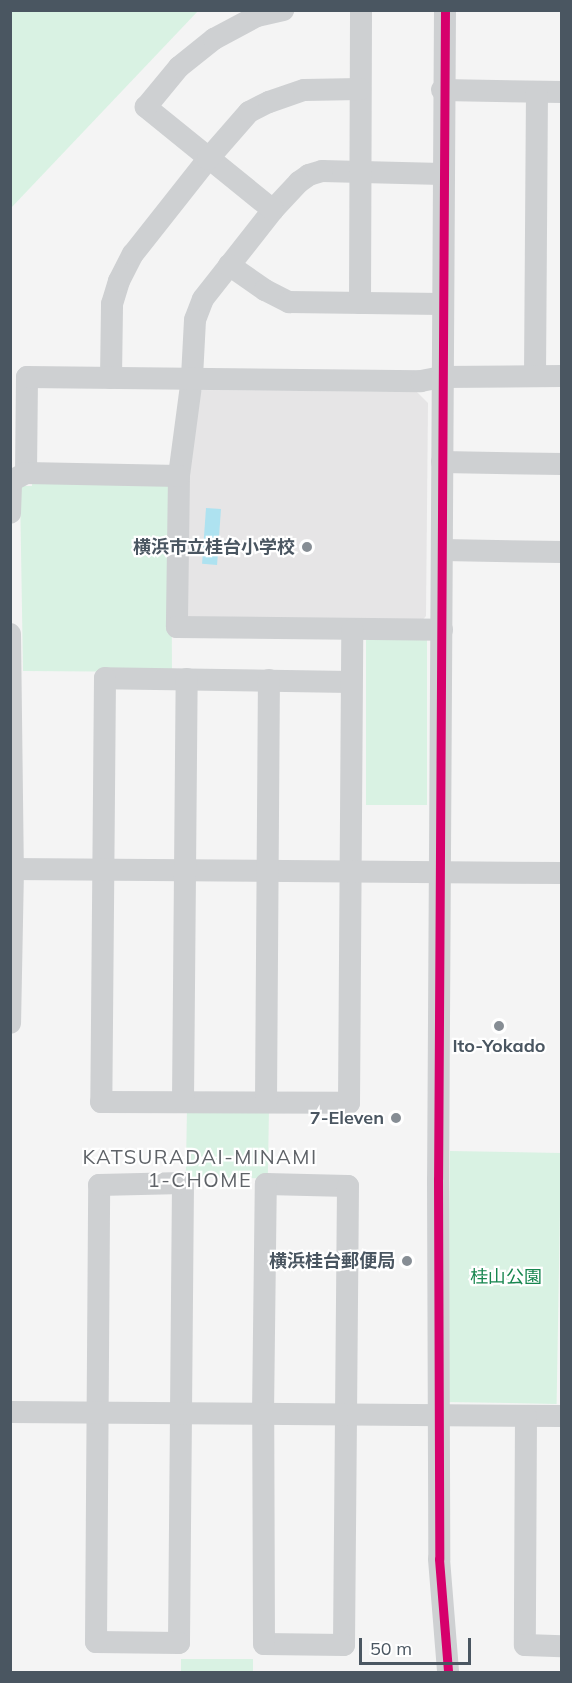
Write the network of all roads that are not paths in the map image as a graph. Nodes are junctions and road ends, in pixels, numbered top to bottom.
1 (283, 10) edge
2 (361, 10) edge
3 (444, 10) edge
4 (241, 18) edge
5 (360, 89) junction
6 (442, 90) junction
7 (537, 92) junction
8 (561, 92) edge
9 (208, 159) junction
10 (360, 171) junction
11 (441, 174) junction
12 (273, 210) junction
13 (229, 265) junction
14 (360, 303) junction
15 (441, 304) junction
16 (535, 376) junction
17 (561, 376) edge
18 (442, 377) junction
19 (111, 378) junction
20 (192, 378) junction
21 (442, 462) junction
22 (561, 464) edge
23 (26, 473) junction
24 (179, 476) junction
25 (10, 513) edge
26 (443, 550) junction
27 (561, 552) edge
28 (352, 630) junction
29 (442, 630) junction
30 (10, 634) edge
31 (11, 677) edge
32 (187, 680) junction
33 (269, 681) junction
34 (350, 682) junction
35 (12, 869) edge
36 (102, 870) junction
37 (184, 870) junction
38 (268, 870) junction
39 (352, 872) junction
40 (441, 873) junction
41 (561, 873) edge
42 (10, 1023) edge
43 (183, 1101) junction
44 (266, 1101) junction
45 (10, 1412) edge
46 (99, 1413) junction
47 (181, 1413) junction
48 (263, 1414) junction
49 (346, 1414) junction
50 (438, 1415) junction
51 (526, 1416) junction
52 (561, 1416) edge
53 (561, 1646) edge
54 (448, 1672) edge

1 - 4 street
2 - 5 street
3 - 6 street
4 - 9 street
5 - 9 street
5 - 10 street
6 - 7 street
6 - 11 street
7 - 8 street
7 - 16 street
9 - 12 street
9 - 19 street
10 - 11 street
10 - 12 street
10 - 14 street
11 - 15 street
12 - 13 street
13 - 14 street
13 - 20 street
14 - 15 street
15 - 18 street
16 - 17 street
16 - 18 street
18 - 20 street
18 - 21 street
19 - 20 street
19 - 23 street
20 - 24 street
21 - 22 street
21 - 26 street
23 - 24 street
23 - 25 street
24 - 28 street
26 - 27 street
26 - 29 street
28 - 29 street
28 - 34 street
29 - 40 street
30 - 31 street
31 - 35 street
32 - 33 street
32 - 36 street
32 - 37 street
33 - 34 street
33 - 38 street
34 - 39 street
35 - 36 street
35 - 42 street
36 - 37 street
36 - 43 street
37 - 38 street
37 - 43 street
38 - 39 street
38 - 44 street
39 - 40 street
39 - 44 street
40 - 41 street
40 - 50 street
43 - 44 street
45 - 46 street
46 - 47 street
46 - 47 street
46 - 47 street
47 - 48 street
48 - 49 street
48 - 49 street
48 - 49 street
49 - 50 street
50 - 51 street
50 - 54 street
51 - 52 street
51 - 53 street

